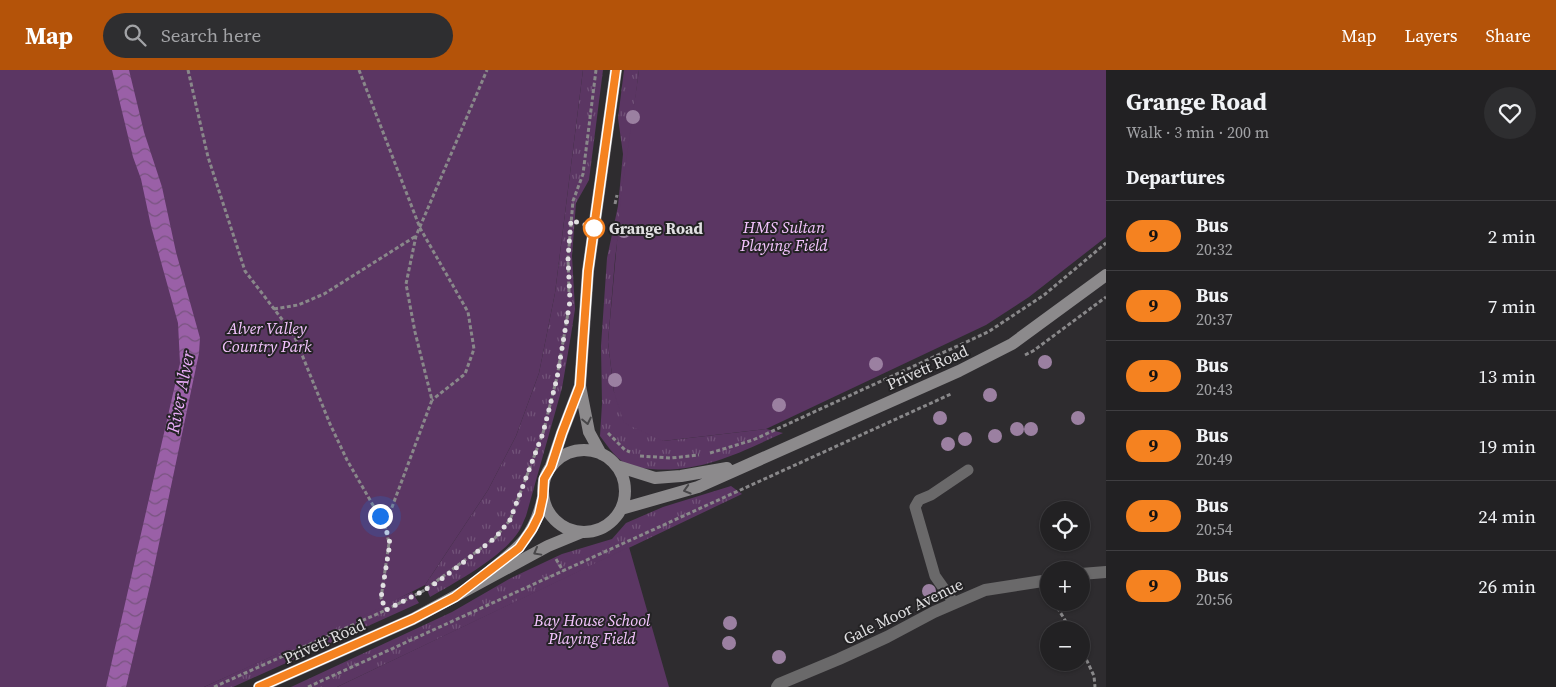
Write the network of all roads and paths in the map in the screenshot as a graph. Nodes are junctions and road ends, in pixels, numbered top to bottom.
1 (188, 70) edge
2 (359, 70) edge
3 (487, 70) edge
4 (596, 70) edge
5 (616, 70) edge
6 (420, 228) junction
7 (416, 236) junction
8 (1106, 243) edge
9 (1106, 275) edge
10 (1106, 297) edge
11 (570, 301) dead end
12 (274, 309) junction
13 (568, 310) dead end
14 (1025, 356) dead end
15 (580, 386) junction
16 (956, 391) dead end
17 (432, 400) junction
18 (607, 432) dead end
19 (600, 454) junction
20 (748, 465) junction
21 (617, 466) junction
22 (551, 467) junction
23 (968, 470) dead end
24 (543, 497) junction
25 (621, 508) junction
26 (385, 526) junction
27 (582, 532) junction
28 (1106, 572) edge
29 (1090, 573) edge
30 (1040, 581) edge
31 (455, 597) junction
32 (954, 603) junction
33 (386, 610) junction
34 (1090, 667) edge
35 (214, 687) edge
36 (259, 687) edge
37 (308, 687) edge
38 (777, 687) edge
39 (1095, 687) edge

1 - 12 path
2 - 6 path
3 - 6 path
4 - 11 path
5 - 15 main road
6 - 7 path
6 - 17 path
7 - 12 path
7 - 17 path
8 - 18 path
9 - 20 main road, Privett Road
10 - 14 path
12 - 26 path
13 - 33 path
15 -> 19 main road
15 - 22 main road
16 - 37 path
17 - 26 path
19 - 21 main road
19 - 22 main road
20 - 21 main road, Privett Road
20 -> 25 main road, Privett Road
21 - 25 main road
22 - 24 main road
23 - 32 lane
24 - 27 main road
24 - 31 main road, Privett Road
25 - 27 main road
26 - 33 path
27 -> 31 main road, Privett Road
28 - 29 street
30 - 32 street, Gale Moor Avenue
31 - 36 main road, Privett Road
32 - 38 street, Gale Moor Avenue
33 - 35 path
34 - 39 path

